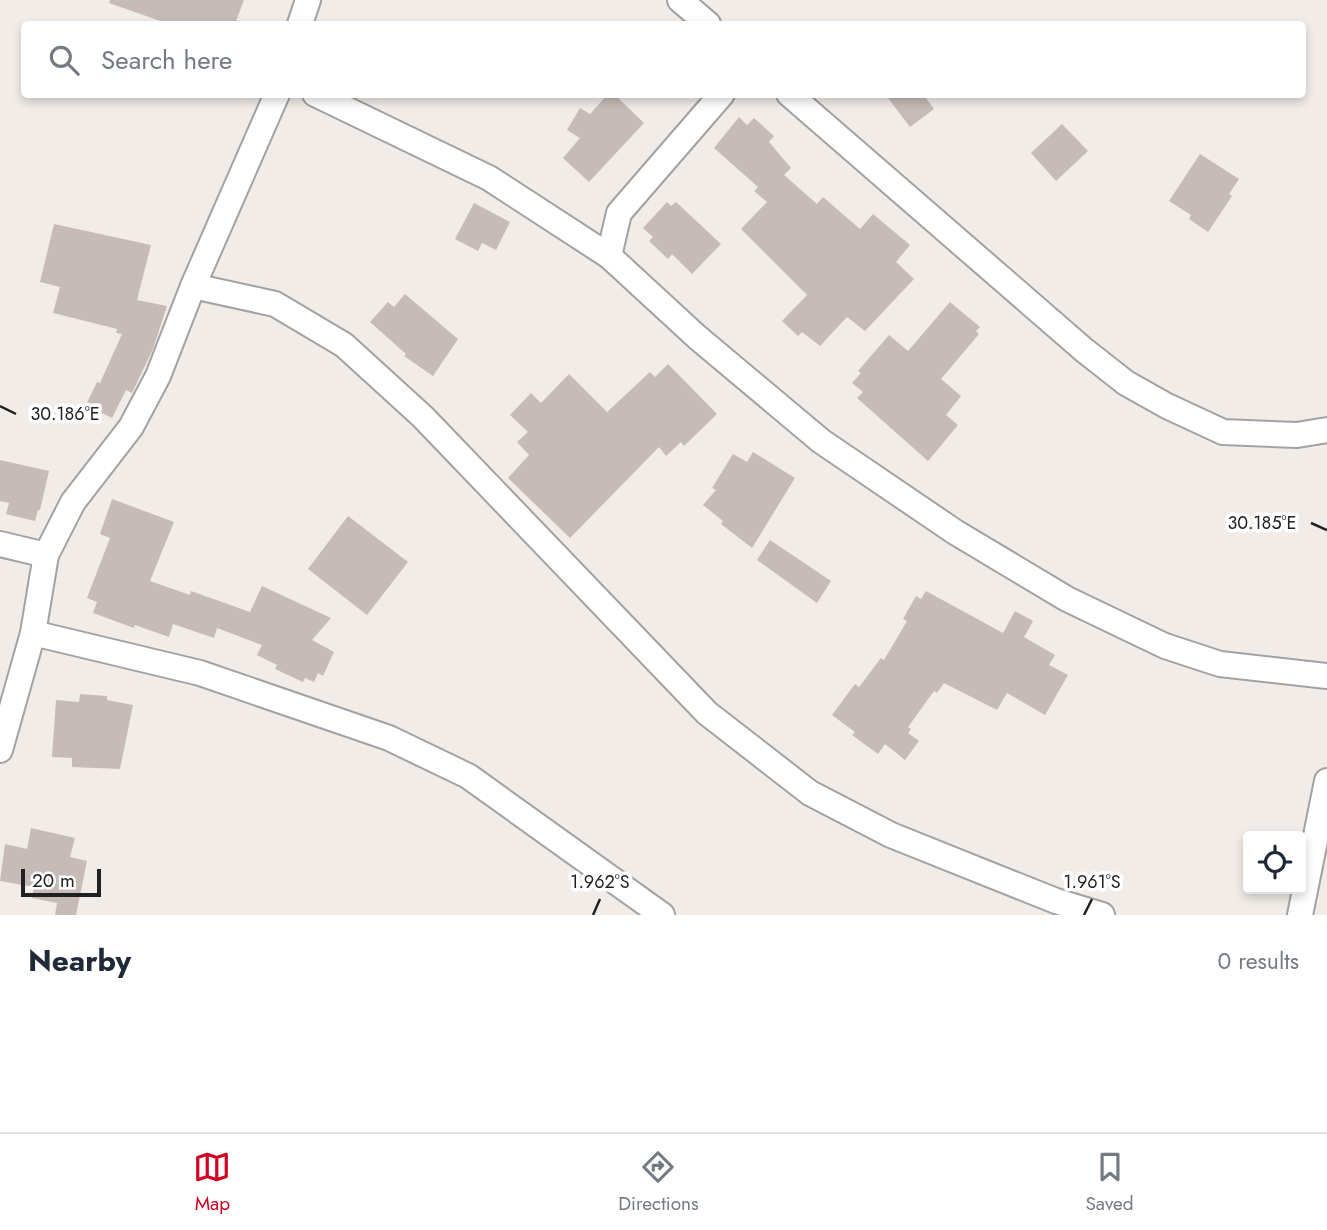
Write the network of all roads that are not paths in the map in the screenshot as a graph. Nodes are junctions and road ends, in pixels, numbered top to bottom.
1 (308, 0) edge
2 (680, 0) edge
3 (301, 21) edge
4 (704, 21) edge
5 (274, 98) edge
6 (323, 98) edge
7 (719, 98) edge
8 (794, 98) edge
9 (609, 256) junction
10 (193, 286) junction
11 (1327, 430) edge
12 (0, 544) edge
13 (46, 555) junction
14 (33, 633) junction
15 (1327, 676) edge
16 (0, 750) edge
17 (1327, 782) edge
18 (662, 915) edge
19 (1102, 915) edge
20 (1300, 915) edge

1 - 3 street
2 - 4 street
5 - 10 street
6 - 9 street
7 - 9 street
8 - 11 street
9 - 15 street
10 - 13 street
10 - 19 street
12 - 13 street
13 - 14 street
14 - 16 street
14 - 18 street
17 - 20 street

